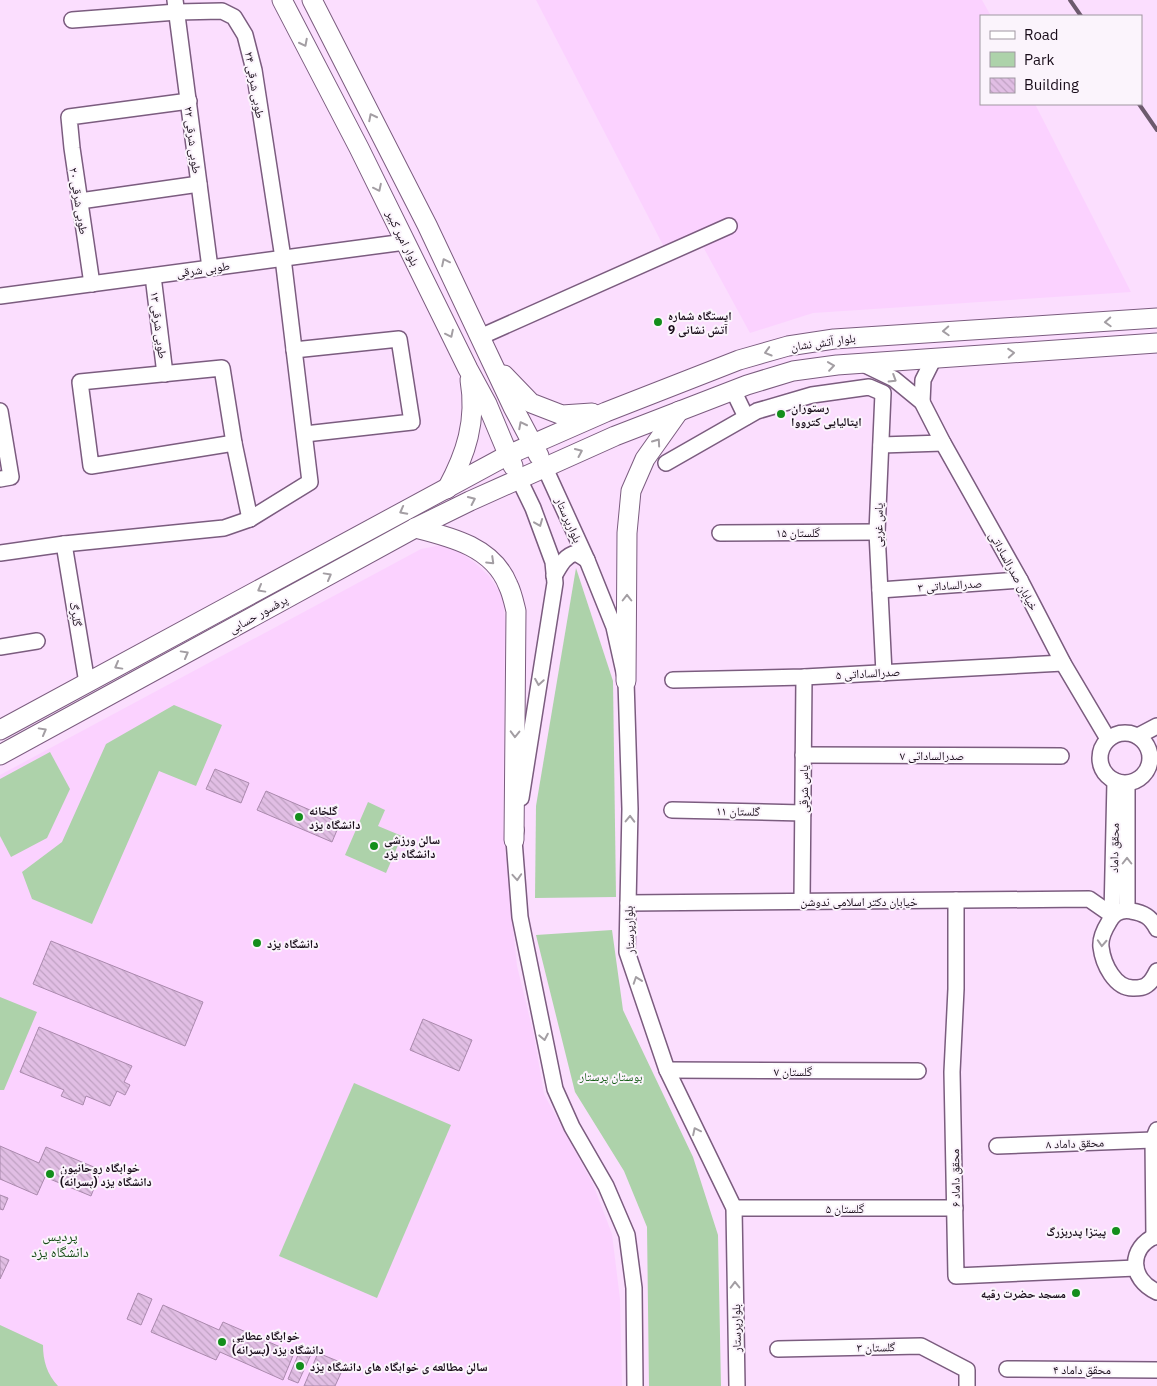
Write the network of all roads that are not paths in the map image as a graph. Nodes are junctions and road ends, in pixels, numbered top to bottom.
1 (311, 0) edge
2 (176, 6) edge
3 (285, 6) edge
4 (72, 20) dead end
5 (188, 101) junction
6 (199, 184) junction
7 (80, 201) junction
8 (730, 226) dead end
9 (405, 242) junction
10 (283, 258) junction
11 (210, 268) junction
12 (153, 276) junction
13 (92, 284) junction
14 (0, 296) edge
15 (1157, 318) edge
16 (480, 336) junction
17 (1157, 343) edge
18 (294, 350) junction
19 (934, 358) junction
20 (860, 363) junction
21 (494, 365) junction
22 (468, 369) junction
23 (165, 374) junction
24 (733, 390) junction
25 (922, 402) junction
26 (0, 411) edge
27 (606, 412) junction
28 (678, 412) junction
29 (746, 417) junction
30 (305, 434) junction
31 (234, 443) junction
32 (943, 443) junction
33 (532, 445) junction
34 (881, 446) junction
35 (508, 455) junction
36 (666, 463) dead end
37 (546, 468) junction
38 (0, 479) edge
39 (519, 479) junction
40 (446, 489) junction
41 (250, 519) junction
42 (415, 528) junction
43 (877, 532) junction
44 (720, 533) dead end
45 (64, 544) junction
46 (0, 553) edge
47 (587, 560) junction
48 (554, 576) junction
49 (1020, 580) junction
50 (880, 590) junction
51 (37, 641) dead end
52 (0, 647) edge
53 (1063, 663) junction
54 (884, 673) junction
55 (804, 677) junction
56 (673, 680) dead end
57 (626, 681) junction
58 (88, 683) junction
59 (1157, 726) edge
60 (0, 730) edge
61 (1138, 736) junction
62 (1108, 739) junction
63 (0, 755) edge
64 (803, 755) junction
65 (1061, 756) dead end
66 (1150, 777) edge
67 (1121, 782) junction
68 (672, 810) dead end
69 (803, 813) junction
70 (514, 840) junction
71 (956, 900) junction
72 (802, 901) junction
73 (628, 903) junction
74 (1127, 910) junction
75 (1150, 914) edge
76 (1112, 916) junction
77 (1157, 930) edge
78 (1154, 984) edge
79 (667, 1070) junction
80 (918, 1072) dead end
81 (1155, 1135) edge
82 (996, 1146) dead end
83 (734, 1208) junction
84 (956, 1208) junction
85 (1155, 1236) edge
86 (1136, 1268) junction
87 (1157, 1292) edge
88 (778, 1349) dead end
89 (1008, 1369) dead end
90 (1157, 1370) edge
91 (635, 1386) edge
92 (737, 1386) edge
93 (967, 1386) edge

1 - 3 main road
16 -> 1 main road
2 - 4 street, طوبی شرقی ۲۴
2 - 5 street, طوبی شرقی ۲۲
2 - 10 street, طوبی شرقی ۲۴
3 -> 9 main road, بلوار امیر کبیر
5 - 6 street, طوبی شرقی ۲۲
5 - 7 street, طوبی شرقی ۲۰
6 - 7 street
6 - 11 street, طوبی شرقی ۲۲
7 - 13 street, طوبی شرقی ۲۰
8 - 16 street
9 - 10 street, طوبی شرقی
9 -> 22 main road, بلوار امیر کبیر
10 - 11 street, طوبی شرقی
10 - 18 street, طوبی شرقی ۲۴
11 - 12 street, طوبی شرقی
12 - 13 street, طوبی شرقی
12 - 23 street, طوبی شرقی ۱۳
13 - 14 street, طوبی شرقی
15 -> 27 main road, بلوار آتش نشان
16 - 21 main road
19 -> 17 main road, بلوار آتش نشان
18 - 30 street, طوبی شرقی ۲۴
18 - 30 street
19 - 20 main road, بلوار آتش نشان
19 - 25 street
24 -> 20 main road, بلوار آتش نشان
20 -> 25 street
21 - 27 main road
33 -> 21 main road
22 - 35 main road, بلوار امیر کبیر
22 - 40 main road
23 - 31 street
23 - 31 street
24 - 28 main road, بلوار آتش نشان
24 - 29 street
25 - 32 street, خیابان صدرالساداتی
26 - 38 street
27 - 33 main road, بلوار آتش نشان
37 -> 28 main road, بلوار آتش نشان
57 -> 28 main road
29 - 34 street, یاس غربی
29 - 36 street
30 - 41 street, طوبی شرقی ۲۴
31 - 41 street
32 - 34 street
32 - 49 street, خیابان صدرالساداتی
33 - 35 main road, بلوار آتش نشان
33 - 37 main road
34 - 43 street, یاس غربی
35 - 39 main road, بلوار امیر کبیر
35 - 40 main road, پرفسور حسابی
37 - 39 main road, بلوار آتش نشان
37 - 47 street, بلوارپرستار
42 -> 39 main road, پرفسور حسابی
39 -> 48 street
40 -> 58 main road, پرفسور حسابی
41 - 45 street
63 -> 42 main road, پرفسور حسابی
42 -> 70 main road
43 - 44 street, گلستان ۱۵
43 - 50 street, یاس غربی
45 - 46 street
45 - 58 street, گلبرگ
47 - 48 street
47 - 57 street, بلوارپرستار
48 -> 70 street
49 - 50 street, صدرالساداتی ۳
49 - 53 street, خیابان صدرالساداتی
50 - 54 street, یاس غربی
51 - 52 street
53 - 54 street, صدرالساداتی ۵
53 - 62 street, خیابان صدرالساداتی
54 - 55 street, صدرالساداتی ۵
55 - 56 street, صدرالساداتی ۵
55 - 64 street, یاس شرقی
73 -> 57 street, بلوارپرستار
58 - 60 main road, پرفسور حسابی
59 - 61 street
61 - 62 street
61 - 66 street
62 - 67 street
64 - 65 street, صدرالساداتی ۷
64 - 69 street, یاس شرقی
66 - 67 street
74 -> 67 street, محقق داماد
67 - 76 street, محقق داماد
68 - 69 street, گلستان ۱۱
69 - 72 street, یاس شرقی
70 -> 91 street
71 - 72 street, خيابان دکتر اسلامی ندوشن
71 - 76 street, خيابان دکتر اسلامی ندوشن
71 - 84 street, محقق داماد ۶
72 - 73 street, خيابان دکتر اسلامی ندوشن
79 -> 73 street, بلوارپرستار
74 - 75 street
74 - 76 street
75 - 77 street
76 -> 78 street
79 - 80 street, گلستان ۷
83 -> 79 street, بلوارپرستار
81 - 82 street, محقق داماد ۸
81 - 85 street
83 - 84 street, گلستان ۵
92 -> 83 street, بلوارپرستار
84 - 86 street, محقق داماد ۶
85 - 86 street
86 - 87 street
88 - 93 street, گلستان ۳
89 - 90 street, محقق داماد ۴

